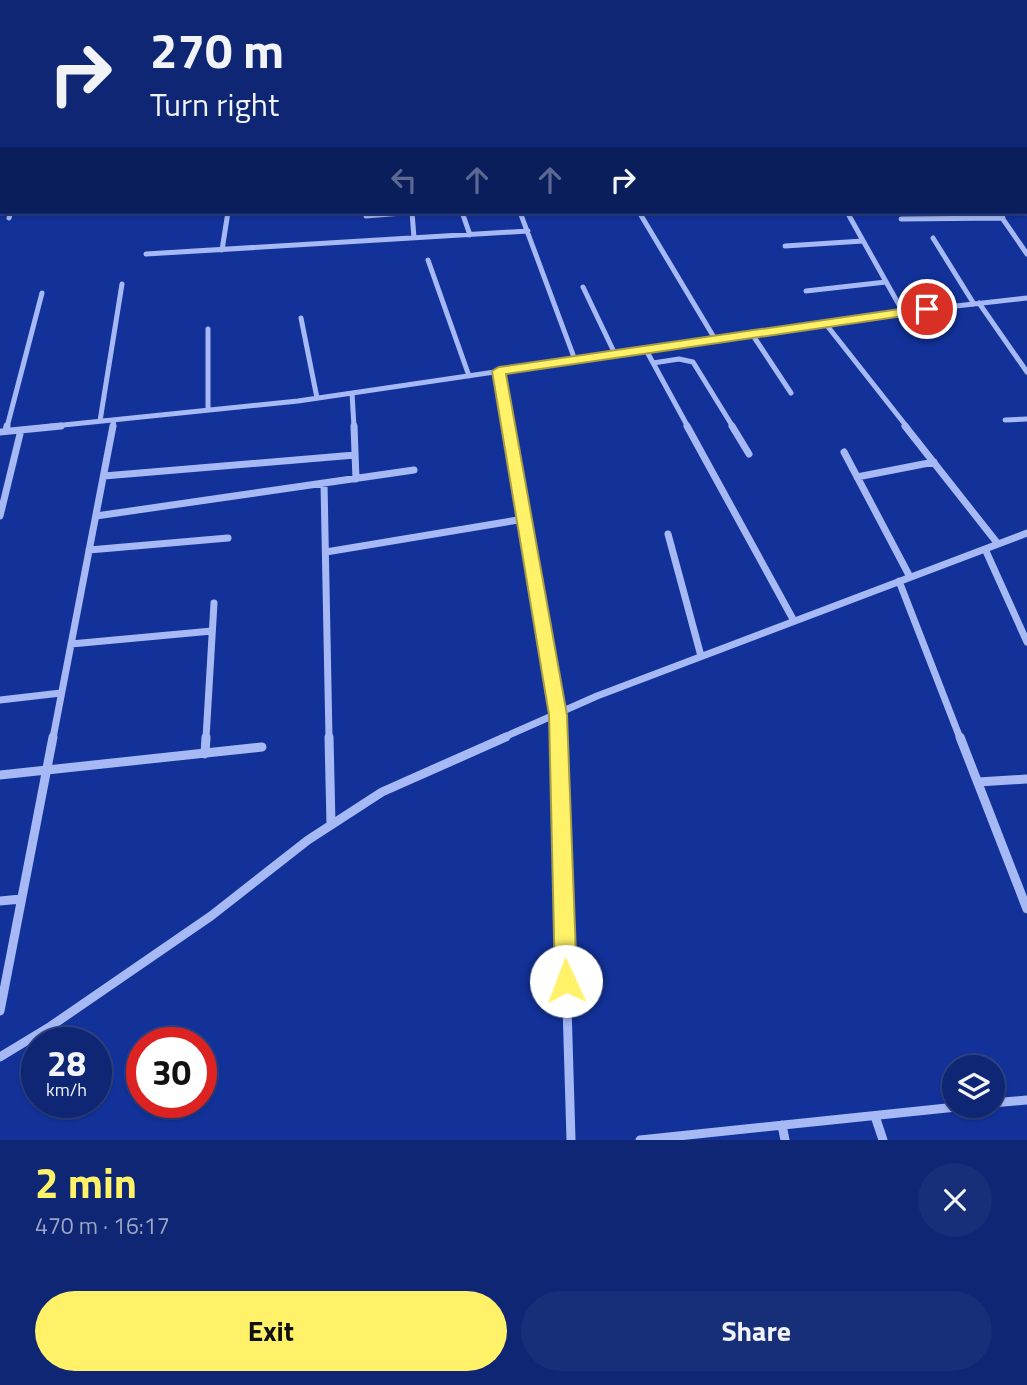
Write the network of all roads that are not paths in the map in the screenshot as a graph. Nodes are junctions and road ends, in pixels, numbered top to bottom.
1 (228, 214) edge
2 (390, 214) edge
3 (413, 214) edge
4 (463, 214) edge
5 (521, 214) edge
6 (640, 214) edge
7 (848, 214) edge
8 (1000, 214) edge
9 (366, 216) dead end
10 (1003, 218) junction
11 (901, 219) dead end
12 (528, 231) junction
13 (470, 235) junction
14 (933, 237) dead end
15 (414, 238) junction
16 (863, 241) junction
17 (785, 246) dead end
18 (222, 250) junction
19 (146, 254) dead end
20 (1027, 254) edge
21 (428, 260) dead end
22 (886, 282) junction
23 (122, 284) dead end
24 (583, 288) dead end
25 (806, 291) dead end
26 (42, 293) dead end
27 (1027, 298) edge
28 (976, 303) junction
29 (903, 312) junction
30 (301, 318) dead end
31 (825, 323) junction
32 (208, 329) dead end
33 (752, 334) junction
34 (715, 339) junction
35 (646, 350) junction
36 (615, 354) junction
37 (575, 360) junction
38 (653, 363) junction
39 (499, 371) junction
40 (1027, 372) edge
41 (469, 376) junction
42 (352, 393) junction
43 (792, 393) dead end
44 (317, 398) junction
45 (208, 410) junction
46 (1027, 419) edge
47 (114, 420) junction
48 (1004, 420) dead end
49 (100, 421) junction
50 (21, 430) junction
51 (3, 431) edge
52 (844, 452) dead end
53 (749, 454) dead end
54 (355, 455) junction
55 (934, 462) junction
56 (414, 470) dead end
57 (104, 476) junction
58 (857, 477) junction
59 (356, 479) junction
60 (324, 483) junction
61 (0, 516) edge
62 (96, 516) junction
63 (524, 519) junction
64 (1027, 533) edge
65 (668, 534) dead end
66 (228, 538) dead end
67 (999, 544) junction
68 (985, 549) junction
69 (89, 550) junction
70 (326, 552) junction
71 (910, 577) junction
72 (899, 581) junction
73 (214, 603) dead end
74 (794, 621) junction
75 (212, 631) junction
76 (1027, 642) edge
77 (71, 644) junction
78 (701, 656) junction
79 (61, 694) junction
80 (0, 699) edge
81 (558, 715) junction
82 (262, 747) dead end
83 (205, 754) junction
84 (47, 771) junction
85 (0, 775) edge
86 (1027, 779) edge
87 (978, 782) junction
88 (331, 824) junction
89 (22, 899) junction
90 (0, 901) edge
91 (1027, 909) edge
92 (0, 1011) edge
93 (0, 1057) edge
94 (1027, 1100) edge
95 (1005, 1102) edge
96 (942, 1108) edge
97 (875, 1115) junction
98 (782, 1125) junction
99 (571, 1140) edge
100 (640, 1140) edge
101 (785, 1140) edge
102 (883, 1140) edge

1 - 18 street
2 - 9 street
3 - 15 street
4 - 13 street
5 - 12 street
6 - 34 street
7 - 16 street
8 - 10 street
10 - 11 street
10 - 20 street
12 - 13 street
12 - 37 street
13 - 15 street
14 - 28 street
15 - 18 street
16 - 17 street
16 - 22 street
18 - 19 street
21 - 41 street
22 - 25 street
22 - 29 street
23 - 49 street
24 - 36 street
26 - 51 street
27 - 28 street
28 - 29 street
28 - 40 street
29 - 31 street
30 - 44 street
31 - 33 street
31 - 55 street
32 - 45 street
33 - 34 street
33 - 43 street
34 - 35 street
35 - 36 street
35 - 38 street
36 - 37 street
37 - 39 street
38 - 53 street
38 - 74 street
39 - 41 street
39 - 63 street
41 - 42 street
42 - 44 street
42 - 54 street
44 - 45 street
45 - 47 street
46 - 48 street
47 - 49 street
47 - 57 street
49 - 50 street
50 - 51 street
50 - 61 street
52 - 58 street
54 - 57 street
54 - 59 street
55 - 58 street
55 - 67 street
56 - 59 street
57 - 62 street
58 - 71 street
59 - 60 street
60 - 62 street
60 - 70 street
62 - 69 street
63 - 70 street
63 - 81 street
64 - 67 street
65 - 78 street
66 - 69 street
67 - 68 street
68 - 71 street
68 - 76 street
69 - 77 street
70 - 88 street
71 - 72 street
72 - 74 street
72 - 87 street
73 - 75 street
74 - 78 street
75 - 77 street
75 - 83 street
77 - 79 street
78 - 81 street
79 - 80 street
79 - 84 street
81 - 88 street
81 - 99 street
82 - 83 street
83 - 84 street
84 - 85 street
84 - 89 street
86 - 87 street
87 - 91 street
88 - 93 street
89 - 90 street
89 - 92 street
94 - 95 street
96 - 97 street
97 - 98 street
97 - 102 street
98 - 100 street
98 - 101 street

